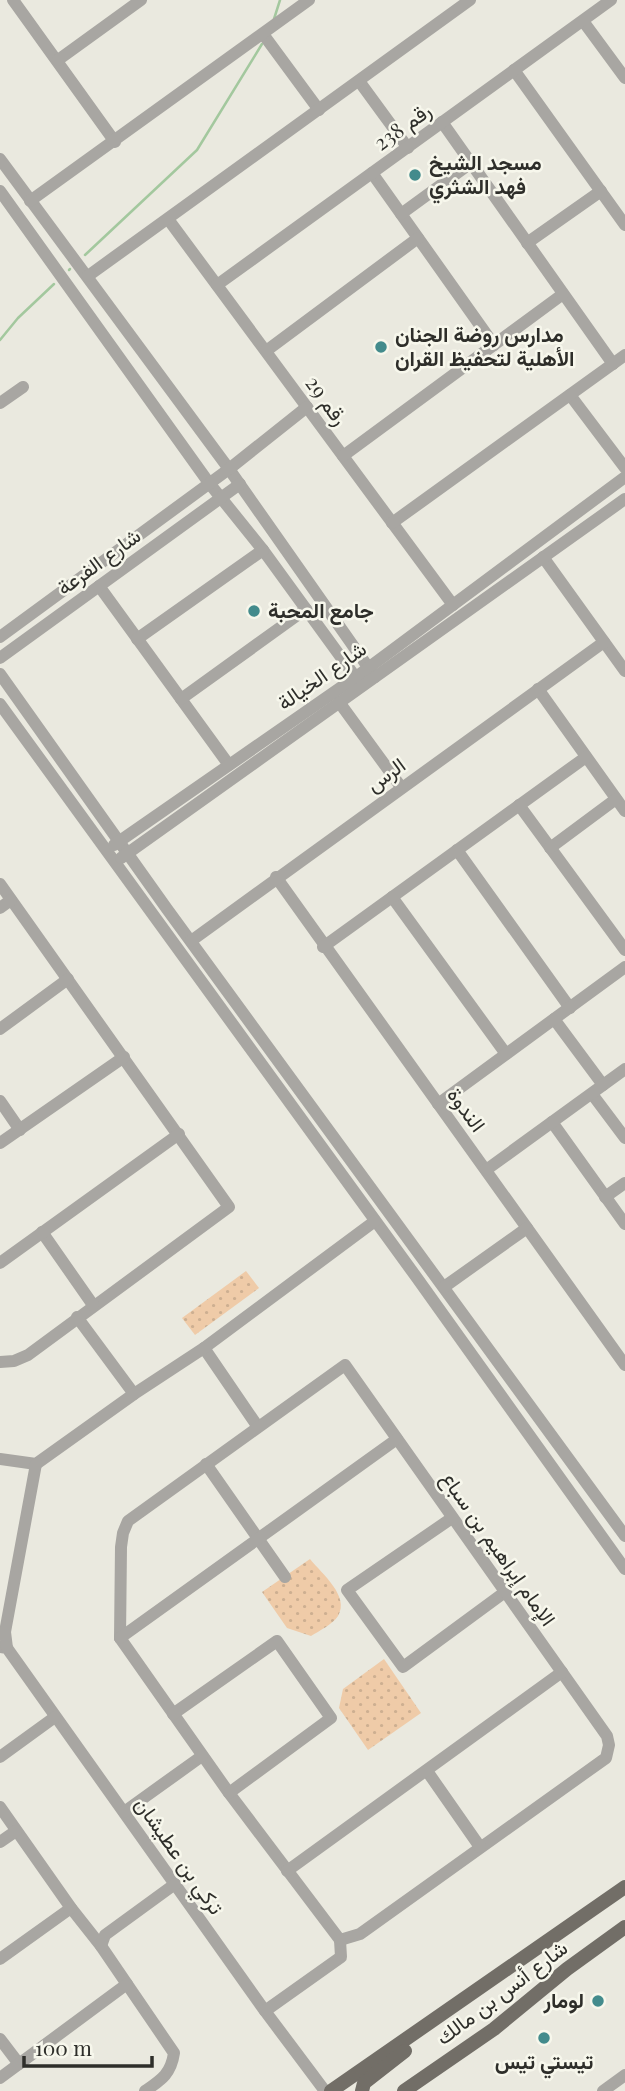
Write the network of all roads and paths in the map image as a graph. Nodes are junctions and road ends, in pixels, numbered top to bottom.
1 (13, 0) edge
2 (141, 0) edge
3 (309, 0) edge
4 (470, 0) edge
5 (611, 0) edge
6 (583, 21) junction
7 (263, 34) junction
8 (58, 60) junction
9 (514, 70) junction
10 (625, 78) edge
11 (359, 81) junction
12 (319, 110) junction
13 (442, 122) junction
14 (115, 142) junction
15 (408, 148) junction
16 (0, 159) edge
17 (471, 163) junction
18 (372, 173) junction
19 (0, 191) edge
20 (601, 191) junction
21 (30, 201) junction
22 (401, 214) junction
23 (168, 219) junction
24 (625, 225) edge
25 (418, 238) junction
26 (527, 243) junction
27 (88, 276) junction
28 (217, 285) junction
29 (563, 294) junction
30 (494, 345) junction
31 (265, 351) junction
32 (625, 355) edge
33 (613, 364) junction
34 (23, 387) dead end
35 (570, 394) junction
36 (0, 403) edge
37 (307, 407) junction
38 (343, 456) junction
39 (219, 457) junction
40 (625, 468) edge
41 (229, 469) junction
42 (201, 470) junction
43 (625, 477) edge
44 (209, 483) junction
45 (240, 484) junction
46 (220, 498) junction
47 (625, 500) edge
48 (252, 502) junction
49 (234, 513) junction
50 (392, 523) junction
51 (263, 550) junction
52 (543, 557) junction
53 (99, 586) junction
54 (453, 605) junction
55 (306, 609) junction
56 (0, 637) edge
57 (137, 639) junction
58 (604, 642) junction
59 (395, 655) junction
60 (0, 658) edge
61 (625, 671) edge
62 (372, 672) junction
63 (3, 679) edge
64 (359, 682) junction
65 (538, 689) junction
66 (338, 698) junction
67 (181, 699) junction
68 (0, 704) edge
69 (586, 757) junction
70 (229, 765) junction
71 (401, 788) junction
72 (616, 799) junction
73 (519, 805) junction
74 (625, 811) edge
75 (142, 825) junction
76 (147, 840) junction
77 (119, 842) junction
78 (550, 848) junction
79 (457, 850) junction
80 (106, 851) junction
81 (127, 854) junction
82 (114, 863) junction
83 (276, 877) junction
84 (0, 884) edge
85 (392, 897) junction
86 (11, 900) junction
87 (0, 908) edge
88 (191, 941) junction
89 (324, 947) junction
90 (625, 950) edge
91 (625, 967) edge
92 (68, 979) junction
93 (570, 1008) junction
94 (554, 1019) junction
95 (0, 1029) edge
96 (506, 1054) junction
97 (124, 1057) junction
98 (625, 1069) edge
99 (598, 1089) junction
100 (0, 1101) edge
101 (438, 1104) junction
102 (552, 1122) junction
103 (20, 1130) junction
104 (179, 1134) junction
105 (625, 1138) edge
106 (0, 1143) edge
107 (486, 1170) junction
108 (625, 1183) edge
109 (605, 1197) junction
110 (375, 1221) junction
111 (625, 1224) edge
112 (527, 1228) junction
113 (42, 1232) junction
114 (0, 1263) edge
115 (444, 1287) junction
116 (93, 1305) junction
117 (77, 1317) junction
118 (204, 1348) junction
119 (0, 1362) edge
120 (625, 1365) edge
121 (134, 1394) junction
122 (258, 1427) junction
123 (397, 1439) junction
124 (559, 1448) junction
125 (0, 1459) edge
126 (545, 1459) junction
127 (36, 1464) junction
128 (206, 1464) junction
129 (575, 1469) junction
130 (559, 1479) junction
131 (625, 1511) edge
132 (452, 1518) junction
133 (613, 1519) junction
134 (625, 1536) edge
135 (258, 1539) junction
136 (625, 1569) edge
137 (285, 1577) dead end
138 (505, 1592) junction
139 (120, 1638) junction
140 (3, 1648) edge
141 (562, 1672) junction
142 (173, 1714) junction
143 (55, 1717) junction
144 (202, 1756) junction
145 (0, 1757) edge
146 (427, 1771) junction
147 (229, 1794) junction
148 (0, 1807) edge
149 (124, 1812) junction
150 (16, 1830) junction
151 (0, 1842) edge
152 (480, 1847) junction
153 (287, 1871) junction
154 (175, 1884) junction
155 (625, 1887) edge
156 (71, 1908) junction
157 (625, 1927) edge
158 (340, 1940) junction
159 (101, 1946) junction
160 (0, 1959) edge
161 (127, 1984) junction
162 (478, 1990) junction
163 (265, 2011) junction
164 (494, 2029) junction
165 (0, 2039) edge
166 (19, 2064) junction
167 (625, 2075) edge
168 (0, 2078) edge
169 (145, 2091) edge
170 (325, 2091) edge
171 (331, 2091) edge
172 (362, 2091) edge
173 (396, 2091) edge
174 (404, 2091) edge
175 (603, 2091) edge

1 - 8 street
2 - 8 street
3 - 7 street
4 - 11 street
5 - 6 street, رقم 238
6 - 9 street, رقم 238
6 - 10 street
7 - 12 street
7 - 14 street
8 - 14 street
9 - 13 street, رقم 238
9 - 20 street
11 - 12 street
11 - 15 street
12 - 23 street
13 - 15 street, رقم 238
13 - 17 street
14 - 21 street
15 - 18 street, رقم 238
16 - 21 street
17 - 22 street
17 - 26 street
18 - 22 street
18 - 28 street, رقم 238
19 - 42 street
20 - 24 street
20 - 26 street
21 - 27 street
22 - 25 street
23 - 27 street
23 - 28 street, رقم 29
25 - 30 street
25 - 31 street
26 - 29 street
27 - 39 street
28 - 31 street, رقم 29
29 - 30 street
29 - 33 street
30 - 38 street
31 - 37 street, رقم 29
32 - 33 street
33 - 35 street
34 - 36 street
35 - 40 street
35 - 50 street
37 - 38 street, رقم 29
37 - 41 street, شارع الفرعة
38 - 50 street, رقم 29
39 - 41 street
39 - 42 street
41 - 44 street, شارع الفرعة
41 - 45 street
42 - 44 street
43 - 54 street, شارع الخيالة
44 - 46 street
44 - 56 street, شارع الفرعة
45 - 46 street, شارع الفرعة
45 - 48 street
46 - 49 street
46 - 53 street, شارع الفرعة
47 - 52 street, شارع الخيالة
48 - 49 street
48 - 62 street
49 - 51 street
50 - 54 street, رقم 29
51 - 55 street
51 - 57 street
52 - 58 street
52 - 59 street, شارع الخيالة
53 - 57 street
53 - 60 street, شارع الفرعة
54 - 59 street, شارع الخيالة
55 - 64 street
55 - 67 street
57 - 67 street
58 - 61 street
58 - 65 street, الرس
59 - 62 street, شارع الخيالة
62 - 64 street, شارع الخيالة
63 - 77 street
64 - 66 street, شارع الخيالة
65 - 69 street
65 - 71 street, الرس
66 - 70 street, شارع الخيالة
66 - 71 street
66 - 76 street, شارع الخيالة
67 - 70 street
68 - 80 street
69 - 72 street
69 - 73 street
70 - 75 street, شارع الخيالة
71 - 83 street, الرس
72 - 74 street
72 - 78 street
73 - 78 street
73 - 79 street
75 - 76 street
75 - 77 street, شارع الخيالة
76 - 81 street, شارع الخيالة
77 - 80 street, شارع الخيالة
77 - 81 street
78 - 90 street
79 - 85 street
79 - 93 street
80 - 82 street
81 - 82 street, شارع الخيالة
81 - 88 street
82 - 110 street
83 - 88 street, الرس
83 - 89 street, الندوة
84 - 86 street
85 - 89 street
85 - 96 street
86 - 87 street
86 - 92 street
88 - 115 street
89 - 101 street, الندوة
91 - 93 street
92 - 95 street
92 - 97 street
93 - 94 street
94 - 96 street
94 - 99 street
96 - 101 street
97 - 103 street
97 - 104 street
98 - 99 street
99 - 102 street
99 - 105 street
100 - 103 street
101 - 107 street, الندوة
102 - 107 street
102 - 109 street
103 - 106 street
104 - 113 street
104 - 116 street
107 - 112 street, الندوة
108 - 109 street
109 - 111 street
110 - 118 street
110 - 126 street
112 - 115 street
112 - 120 street, الندوة
113 - 114 street
113 - 116 street
115 - 124 street
116 - 117 street
117 - 119 street
117 - 121 street
118 - 121 street
118 - 122 street
121 - 127 street
122 - 123 street, الإمام إبراهيم بن سباع
122 - 128 street
123 - 132 street, الإمام إبراهيم بن سباع
123 - 135 street
124 - 126 street
124 - 129 street
125 - 127 street
126 - 130 street
127 - 140 street
128 - 135 street
128 - 139 street
129 - 130 street
129 - 133 street
130 - 136 street
131 - 133 street
132 - 138 street, الإمام إبراهيم بن سباع
132 - 138 street
133 - 134 street
135 - 137 street
135 - 139 street
138 - 141 street, الإمام إبراهيم بن سباع
139 - 142 street
140 - 143 street, تركي بن عطيشان
141 - 146 street
141 - 152 street, الإمام إبراهيم بن سباع
142 - 144 street
142 - 147 street
143 - 145 street
143 - 149 street, تركي بن عطيشان
144 - 147 street
144 - 149 street
146 - 152 street
146 - 153 street
147 - 153 street
148 - 150 street
149 - 154 street, تركي بن عطيشان
150 - 151 street
150 - 156 street
152 - 158 street
153 - 158 street
154 - 159 street
154 - 163 street, تركي بن عطيشان
155 - 162 main road
156 - 159 street
156 - 160 street
157 - 164 main road, شارع أنس بن مالك
158 - 163 street
159 - 161 street
161 - 166 street
161 - 169 street
162 - 171 main road
162 - 172 main road
163 - 170 street, تركي بن عطيشان
164 - 173 main road
164 - 174 main road, شارع أنس بن مالك
165 - 166 street
166 - 168 street
167 - 175 street

